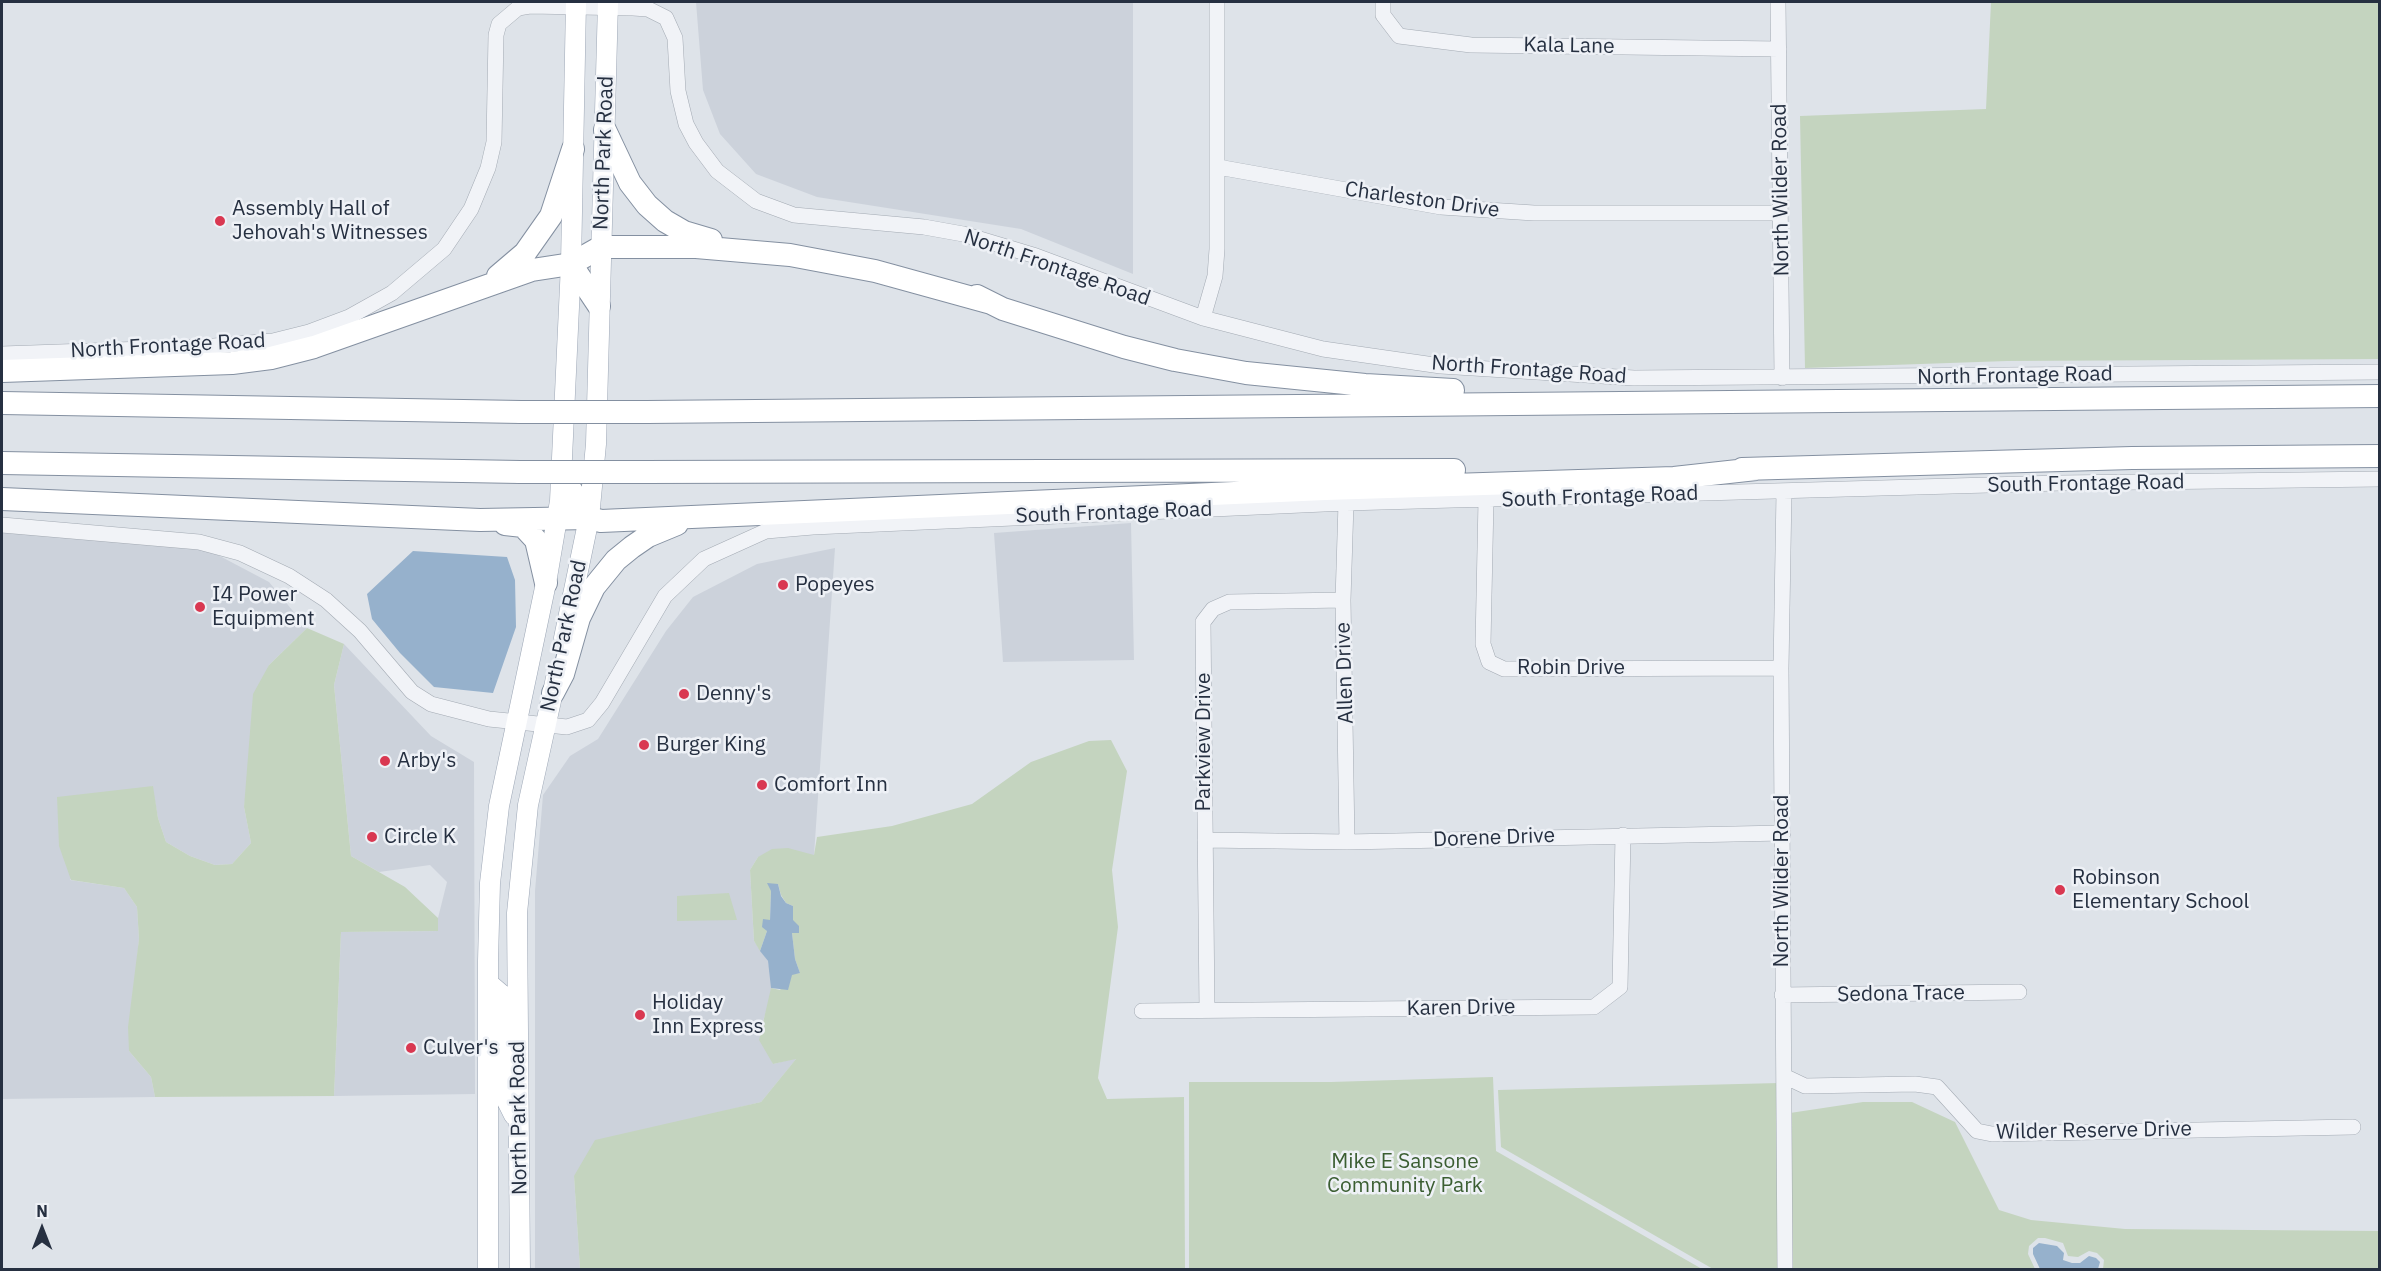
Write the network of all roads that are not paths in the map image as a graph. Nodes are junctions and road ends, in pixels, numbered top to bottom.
1 (1217, 2) edge
2 (1383, 2) edge
3 (1778, 2) edge
4 (576, 4) edge
5 (608, 5) edge
6 (1779, 49) junction
7 (605, 130) junction
8 (573, 149) junction
9 (1218, 167) junction
10 (1781, 213) junction
11 (601, 247) junction
12 (571, 264) junction
13 (483, 287) junction
14 (991, 303) junction
15 (600, 306) junction
16 (1203, 318) junction
17 (2, 354) edge
18 (2, 371) edge
19 (2379, 372) edge
20 (1782, 378) junction
21 (2379, 396) edge
22 (1530, 402) junction
23 (2, 403) edge
24 (2379, 456) edge
25 (2, 463) edge
26 (1755, 469) junction
27 (562, 476) junction
28 (2379, 479) edge
29 (1784, 492) junction
30 (2, 499) edge
31 (1486, 500) junction
32 (1346, 503) junction
33 (589, 518) junction
34 (699, 518) junction
35 (557, 519) junction
36 (480, 520) junction
37 (2, 525) edge
38 (546, 583) junction
39 (1343, 600) junction
40 (1781, 668) junction
41 (553, 693) junction
42 (515, 722) junction
43 (545, 725) junction
44 (1783, 833) junction
45 (1623, 835) junction
46 (1205, 840) junction
47 (1347, 842) junction
48 (488, 983) junction
49 (2019, 992) dead end
50 (1782, 995) junction
51 (1207, 1010) junction
52 (1143, 1011) dead end
53 (1784, 1076) junction
54 (518, 1123) junction
55 (2353, 1127) dead end
56 (488, 1269) edge
57 (520, 1269) edge
58 (1785, 1269) edge

1 - 9 street
2 - 6 street, Kala Lane
3 - 6 street, North Wilder Road
4 - 5 street, North Frontage Road
4 - 8 main road, North Park Road
4 - 17 street, North Frontage Road
5 - 7 main road, North Park Road
5 - 16 street, North Frontage Road
6 - 10 street, North Wilder Road
7 - 11 main road, North Park Road
7 - 14 highway
8 - 12 main road, North Park Road
8 - 13 highway
9 - 10 street, Charleston Drive
9 - 16 street
10 - 20 street, North Wilder Road
11 - 12 highway
11 - 14 highway
11 - 15 main road, North Park Road
12 - 13 highway
12 - 15 highway
12 - 27 main road, North Park Road
13 - 18 highway
14 - 22 highway
15 - 33 main road, North Park Road
16 - 20 street, North Frontage Road
19 - 20 street, North Frontage Road
21 - 22 highway
22 - 23 highway, bridge
24 - 26 highway
25 - 26 highway, bridge
26 - 34 highway
27 - 33 highway
27 - 35 main road, North Park Road
28 - 29 street, South Frontage Road
29 - 31 street, South Frontage Road
29 - 40 street, North Wilder Road
30 - 36 highway
31 - 32 street, South Frontage Road
31 - 40 street, Robin Drive
32 - 39 street, Allen Drive
32 - 43 street, South Frontage Road
33 - 34 highway
33 - 35 highway
33 - 41 main road, North Park Road
34 - 41 highway
35 - 36 highway
35 - 38 main road, North Park Road
36 - 38 highway
37 - 42 street, South Frontage Road
38 - 42 main road, North Park Road
39 - 46 street, Parkview Drive
39 - 47 street, Allen Drive
40 - 44 street, North Wilder Road
41 - 43 main road, North Park Road
42 - 43 street, South Frontage Road
42 - 48 main road, North Park Road
43 - 54 main road, North Park Road
44 - 45 street, Dorene Drive
44 - 50 street, North Wilder Road
45 - 47 street, Dorene Drive
45 - 51 street, Karen Drive
46 - 47 street, Dorene Drive
46 - 51 street, Parkview Drive
48 - 54 main road
48 - 56 main road, North Park Road
49 - 50 street, Sedona Trace
50 - 53 street, North Wilder Road
51 - 52 street, Karen Drive
53 - 55 street, Wilder Reserve Drive
53 - 58 street, North Wilder Road
54 - 57 main road, North Park Road

